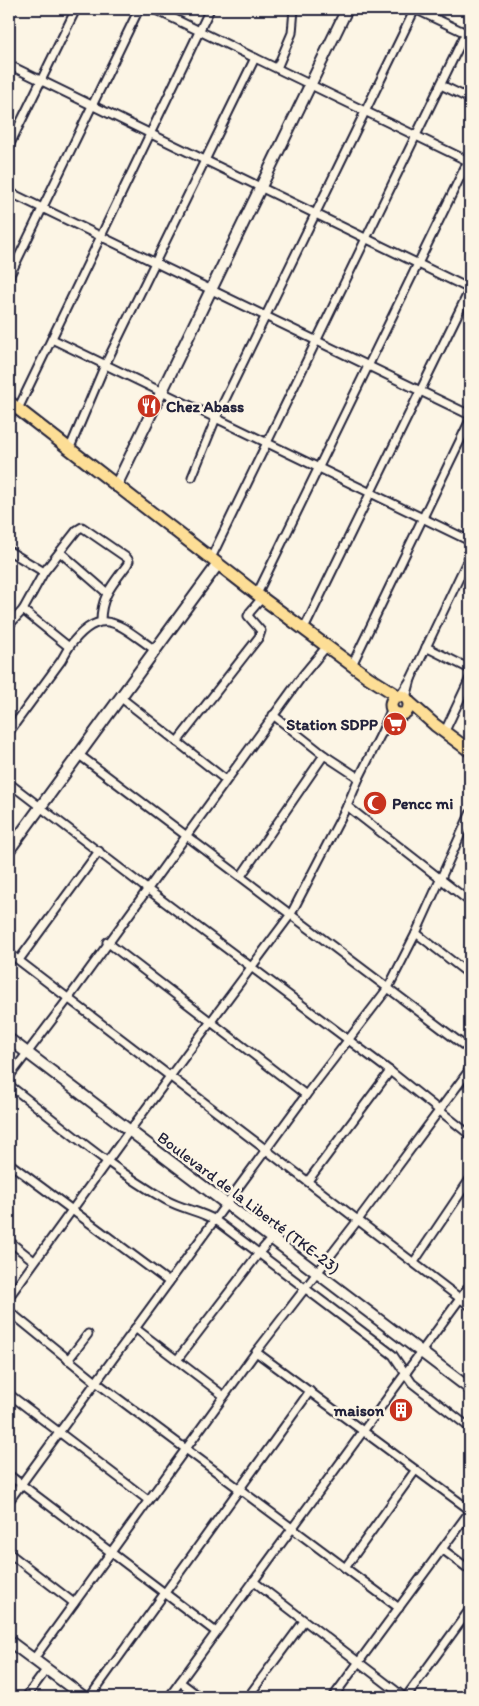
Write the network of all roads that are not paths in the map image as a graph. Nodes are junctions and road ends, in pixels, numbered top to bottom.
1 (12, 9) edge
2 (76, 9) edge
3 (139, 9) edge
4 (154, 9) edge
5 (210, 9) edge
6 (294, 9) edge
7 (347, 9) edge
8 (415, 9) edge
9 (9, 16) edge
10 (470, 24) edge
11 (199, 31) junction
12 (468, 34) edge
13 (254, 58) junction
14 (9, 66) edge
15 (277, 68) junction
16 (41, 81) junction
17 (311, 85) junction
18 (441, 85) junction
19 (470, 98) edge
20 (92, 106) junction
21 (365, 111) junction
22 (150, 134) junction
23 (416, 136) junction
24 (9, 146) edge
25 (204, 160) junction
26 (469, 161) edge
27 (261, 188) junction
28 (9, 192) edge
29 (43, 208) junction
30 (315, 214) junction
31 (101, 236) junction
32 (366, 239) junction
33 (155, 262) junction
34 (418, 264) junction
35 (9, 277) edge
36 (470, 289) edge
37 (212, 290) junction
38 (266, 316) junction
39 (52, 339) junction
40 (316, 341) junction
41 (105, 365) junction
42 (369, 366) junction
43 (420, 391) junction
44 (161, 392) junction
45 (14, 406) edge
46 (470, 415) edge
47 (216, 418) junction
48 (470, 420) edge
49 (267, 443) junction
50 (69, 450) junction
51 (319, 468) junction
52 (192, 477) dead end
53 (116, 486) junction
54 (370, 493) junction
55 (423, 518) junction
56 (470, 541) edge
57 (9, 551) edge
58 (60, 552) junction
59 (470, 555) edge
60 (214, 561) junction
61 (44, 572) junction
62 (107, 593) junction
63 (260, 596) junction
64 (23, 610) junction
65 (101, 621) junction
66 (9, 626) edge
67 (304, 629) junction
68 (327, 646) junction
69 (69, 647) junction
70 (426, 647) junction
71 (155, 650) junction
72 (352, 665) junction
73 (470, 669) edge
74 (470, 678) edge
75 (120, 697) junction
76 (400, 704) junction
77 (273, 716) junction
78 (440, 728) junction
79 (9, 732) edge
80 (177, 742) junction
81 (470, 750) edge
82 (78, 754) junction
83 (324, 755) junction
84 (359, 778) junction
85 (226, 780) junction
86 (9, 783) edge
87 (40, 806) junction
88 (347, 806) junction
89 (470, 814) edge
90 (186, 834) junction
91 (9, 850) edge
92 (99, 852) junction
93 (241, 876) junction
94 (440, 879) junction
95 (147, 889) junction
96 (470, 902) edge
97 (291, 914) junction
98 (416, 933) junction
99 (107, 942) junction
100 (9, 953) edge
101 (19, 960) junction
102 (252, 967) junction
103 (470, 975) edge
104 (388, 988) junction
105 (68, 998) junction
106 (210, 1022) junction
107 (9, 1039) edge
108 (349, 1040) junction
109 (470, 1050) edge
110 (27, 1052) junction
111 (470, 1069) edge
112 (390, 1072) junction
113 (170, 1076) junction
114 (9, 1077) edge
115 (9, 1084) edge
116 (306, 1095) junction
117 (439, 1111) junction
118 (130, 1130) junction
119 (470, 1135) edge
120 (267, 1150) junction
121 (107, 1161) junction
122 (9, 1162) edge
123 (470, 1180) edge
124 (308, 1181) junction
125 (227, 1204) junction
126 (72, 1209) junction
127 (215, 1220) junction
128 (358, 1220) junction
129 (272, 1238) junction
130 (9, 1241) edge
131 (259, 1253) junction
132 (34, 1261) junction
133 (414, 1262) junction
134 (318, 1273) junction
135 (169, 1282) junction
136 (470, 1286) edge
137 (306, 1289) junction
138 (9, 1296) edge
139 (461, 1299) junction
140 (470, 1306) edge
141 (9, 1311) edge
142 (135, 1328) junction
143 (88, 1334) dead end
144 (256, 1352) junction
145 (422, 1352) junction
146 (68, 1360) junction
147 (177, 1360) junction
148 (406, 1374) junction
149 (96, 1382) junction
150 (470, 1389) edge
151 (310, 1392) junction
152 (9, 1394) edge
153 (224, 1396) junction
154 (470, 1428) edge
155 (364, 1431) junction
156 (59, 1432) junction
157 (186, 1449) junction
158 (415, 1471) junction
159 (9, 1474) edge
160 (21, 1484) junction
161 (239, 1489) junction
162 (148, 1500) junction
163 (9, 1501) edge
164 (470, 1510) edge
165 (292, 1528) junction
166 (442, 1549) junction
167 (111, 1552) junction
168 (9, 1553) edge
169 (345, 1568) junction
170 (470, 1570) edge
171 (253, 1581) junction
172 (165, 1593) junction
173 (74, 1602) junction
174 (399, 1608) junction
175 (470, 1609) edge
176 (304, 1621) junction
177 (216, 1632) junction
178 (9, 1641) edge
179 (33, 1660) junction
180 (359, 1662) junction
181 (46, 1670) junction
182 (180, 1682) junction
183 (26, 1697) edge
184 (84, 1697) edge
185 (90, 1697) edge
186 (169, 1697) edge
187 (200, 1697) edge
188 (248, 1697) edge
189 (333, 1697) edge
190 (405, 1697) edge

1 - 9 street
2 - 16 street
3 - 20 street
4 - 11 street
5 - 11 street
6 - 15 street
7 - 17 street
8 - 12 street
8 - 21 street
10 - 12 street
11 - 13 street
11 - 22 street
12 - 18 street
13 - 15 street
13 - 25 street
14 - 16 street
15 - 17 street
16 - 20 street
16 - 24 street
17 - 21 street
17 - 27 street
18 - 19 street
18 - 23 street
20 - 22 street
20 - 29 street
21 - 23 street
21 - 30 street
22 - 25 street
22 - 31 street
23 - 26 street
23 - 32 street
25 - 27 street
25 - 33 street
26 - 34 street
27 - 30 street
27 - 37 street
28 - 29 street
29 - 31 street
29 - 35 street
30 - 32 street
30 - 38 street
31 - 33 street
31 - 39 street
32 - 34 street
32 - 40 street
33 - 37 street
33 - 41 street
34 - 36 street
34 - 42 street
36 - 43 street
37 - 38 street
37 - 44 street
38 - 40 street
38 - 47 street
39 - 41 street
39 - 45 street
40 - 42 street
40 - 49 street
41 - 44 street
41 - 50 street
42 - 43 street
42 - 51 street
43 - 46 street
43 - 54 street
44 - 47 street
44 - 53 street
45 - 50 main road
47 - 49 street
47 - 52 street
48 - 55 street
49 - 51 street
49 - 60 street
50 - 53 main road
51 - 54 street
51 - 63 street
53 - 60 main road
54 - 55 street
54 - 67 street
55 - 56 street
55 - 72 street
57 - 61 street
58 - 61 street
58 - 62 street
58 - 62 street
59 - 70 street
60 - 63 main road
60 - 71 street
61 - 64 street
62 - 65 street
63 - 67 main road
63 - 80 street
64 - 66 street
64 - 69 street
65 - 69 street
65 - 71 street
67 - 68 main road
68 - 72 main road
68 - 77 street
69 - 79 street
70 - 73 street
70 - 76 street
71 - 75 street
72 - 76 main road
74 - 78 street
75 - 80 street
75 - 82 street
76 - 78 main road
76 - 84 street
77 - 83 street
77 - 85 street
78 - 81 main road
80 - 85 street
82 - 87 street
82 - 90 street
83 - 84 street
83 - 93 street
84 - 88 street
85 - 90 street
86 - 87 street
87 - 91 street
87 - 92 street
88 - 94 street
88 - 97 street
89 - 94 street
90 - 93 street
90 - 95 street
92 - 95 street
92 - 101 street
93 - 97 street
94 - 96 street
94 - 98 street
95 - 99 street
95 - 102 street
97 - 102 street
97 - 104 street
98 - 103 street
98 - 104 street
99 - 105 street
99 - 106 street
100 - 101 street
101 - 105 street
102 - 106 street
102 - 108 street
104 - 108 street
104 - 109 street
105 - 110 street
105 - 113 street
106 - 113 street
106 - 116 street
107 - 110 street, Boulevard de la Liberté (TKE-23)
108 - 112 street
108 - 116 street
110 - 114 street
110 - 118 street, Boulevard de la Liberté (TKE-23)
111 - 117 street
112 - 117 street
112 - 124 street
113 - 118 street
113 - 120 street
115 - 121 street
116 - 120 street
117 - 119 street
117 - 128 street
118 - 121 street
118 - 125 street, Boulevard de la Liberté (TKE-23)
120 - 124 street
120 - 125 street
121 - 126 street
121 - 127 street
122 - 126 street
123 - 133 street
124 - 128 street
125 - 127 street
125 - 129 street, Boulevard de la Liberté (TKE-23)
126 - 132 street
126 - 135 street
127 - 131 street
127 - 135 street
128 - 133 street
128 - 134 street
129 - 131 street
129 - 134 street, Boulevard de la Liberté (TKE-23)
130 - 132 street
131 - 137 street
131 - 147 street
132 - 138 street
133 - 139 street
134 - 137 street
134 - 145 street, Boulevard de la Liberté (TKE-23)
135 - 142 street
136 - 139 street
137 - 144 street
137 - 148 street
139 - 140 street
139 - 145 street
141 - 146 street
142 - 147 street
142 - 149 street
143 - 146 street
144 - 151 street
144 - 153 street
145 - 148 street
145 - 150 street, Boulevard de la Liberté (TKE-23)
146 - 149 street
147 - 153 street
148 - 154 street
148 - 155 street
149 - 156 street
149 - 157 street
151 - 155 street
151 - 161 street
152 - 156 street
153 - 157 street
155 - 158 street
155 - 165 street
156 - 160 street
156 - 162 street
157 - 161 street
157 - 162 street
158 - 164 street
158 - 169 street
159 - 160 street
160 - 163 street
160 - 167 street
161 - 165 street
161 - 172 street
162 - 167 street
164 - 166 street
165 - 169 street
165 - 171 street
166 - 170 street
166 - 174 street
167 - 172 street
167 - 173 street
168 - 173 street
169 - 174 street
171 - 176 street
171 - 177 street
172 - 177 street
172 - 185 street
173 - 179 street
174 - 180 street
175 - 190 street
176 - 180 street
176 - 188 street
177 - 182 street
178 - 179 street
179 - 181 street
180 - 189 street
180 - 190 street
181 - 183 street
181 - 184 street
182 - 186 street
182 - 187 street

